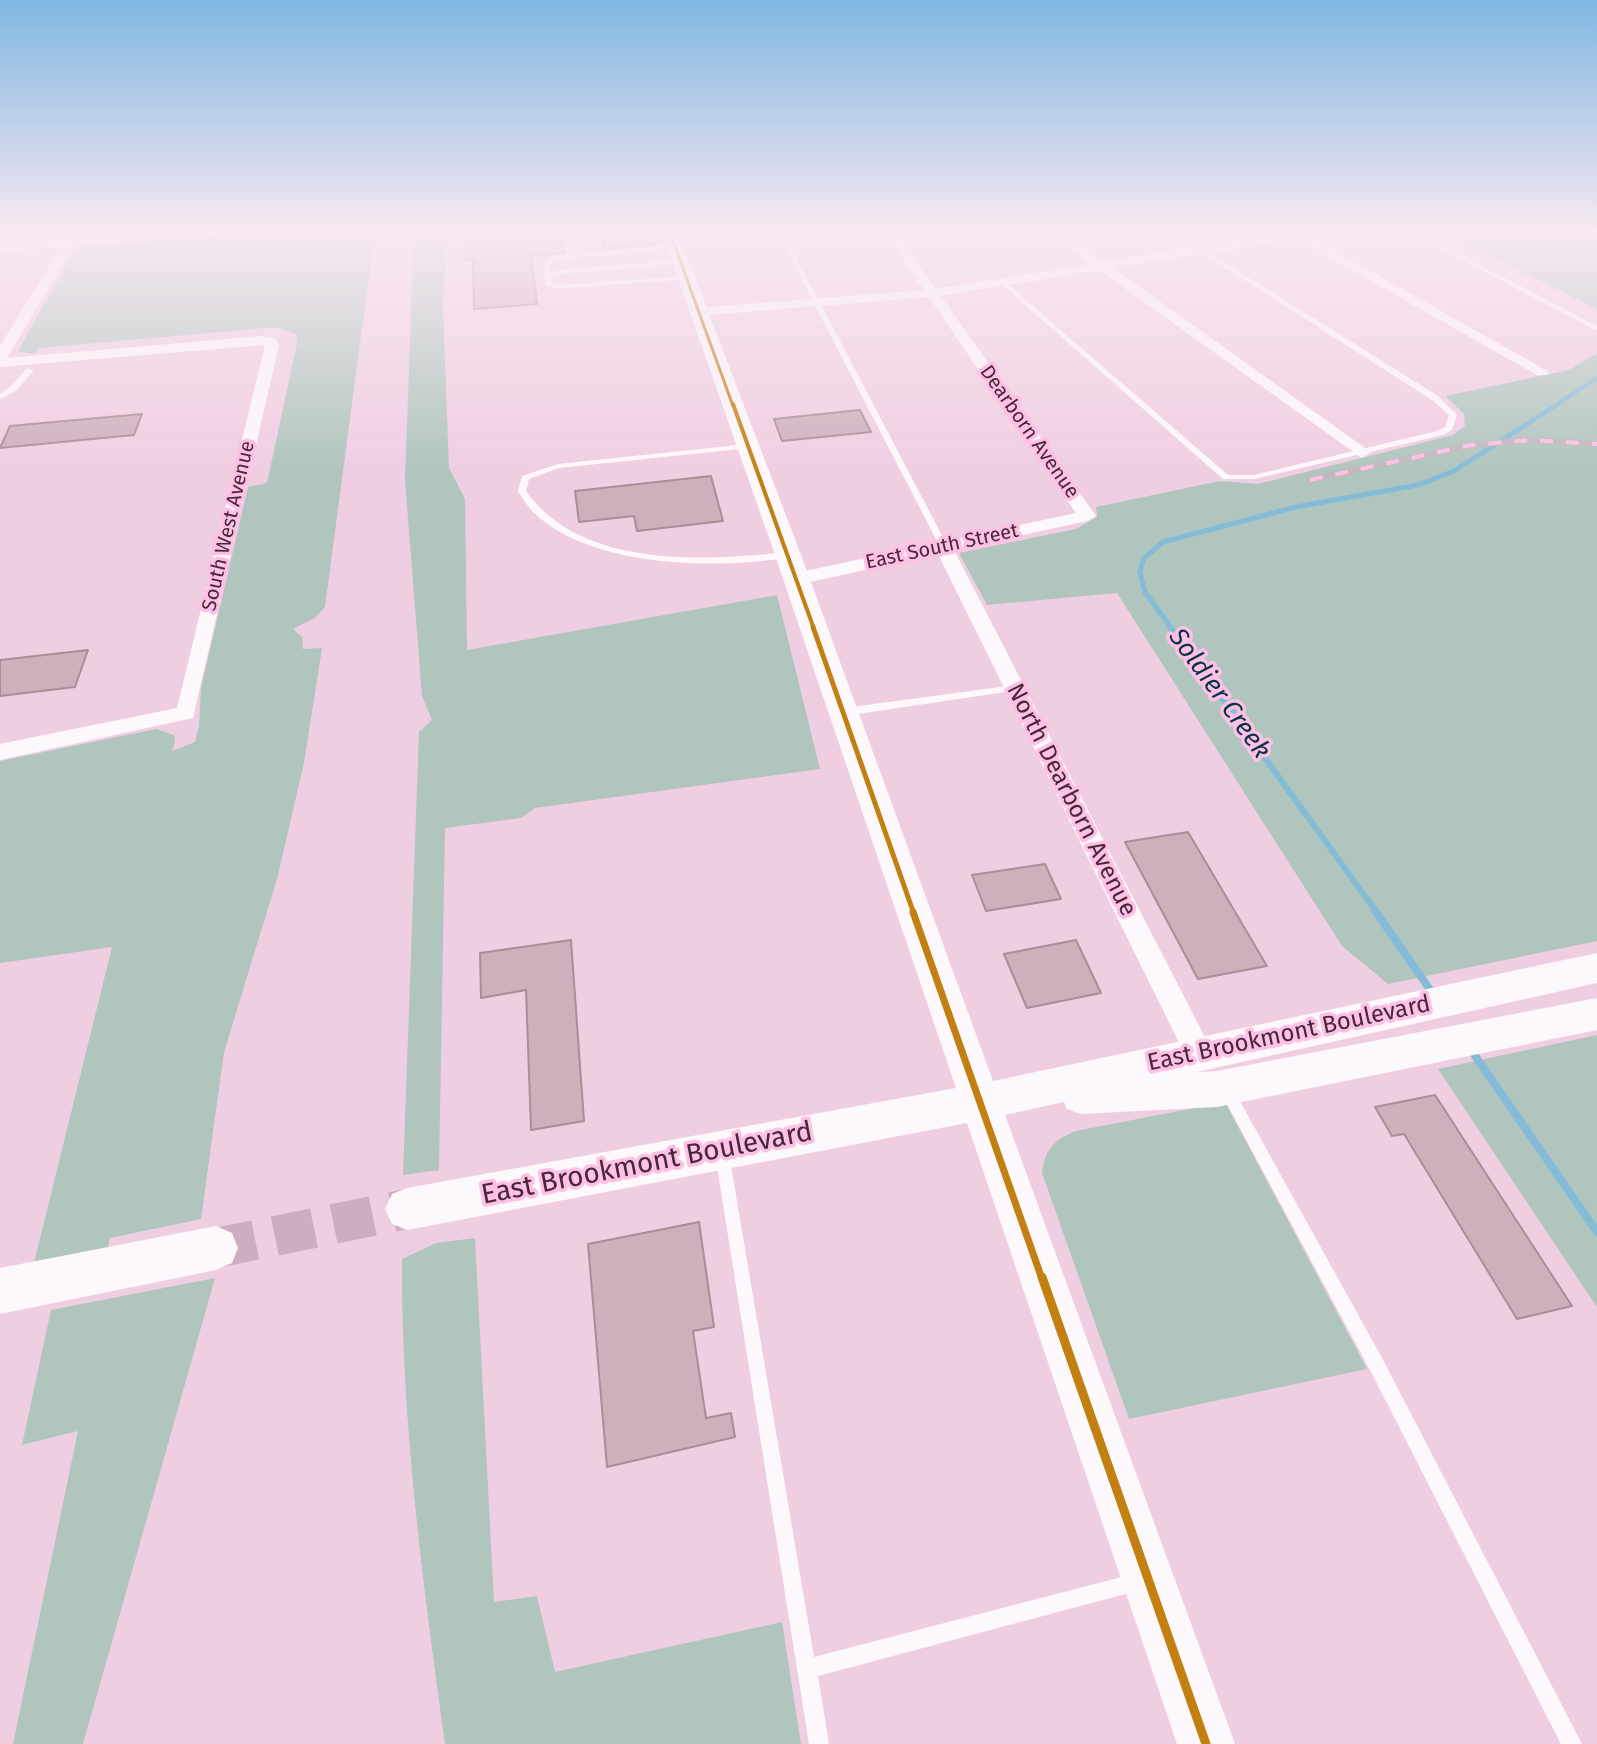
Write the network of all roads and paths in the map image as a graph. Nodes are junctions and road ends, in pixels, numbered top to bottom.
1 (29, 311) edge
2 (705, 311) edge
3 (821, 311) edge
4 (946, 311) edge
5 (1036, 311) edge
6 (1165, 311) edge
7 (1298, 311) edge
8 (1434, 311) edge
9 (1563, 311) edge
10 (697, 312) joint
11 (1595, 328) dead end
12 (0, 360) edge
13 (30, 370) dead end
14 (1542, 372) dead end
15 (0, 397) edge
16 (747, 446) junction
17 (1362, 453) junction
18 (1087, 516) joint
19 (944, 547) junction
20 (792, 567) junction
21 (1015, 688) junction
22 (844, 712) junction
23 (0, 752) edge
24 (1597, 968) edge
25 (1597, 1014) edge
26 (1199, 1054) junction
27 (1225, 1088) junction
28 (981, 1102) junction
29 (722, 1150) junction
30 (407, 1209) tunnel mouth
31 (216, 1248) tunnel mouth
32 (0, 1291) edge
33 (1148, 1579) junction
34 (807, 1669) junction
35 (819, 1744) edge
36 (1206, 1744) edge
37 (1572, 1744) edge

1 - 12 street
2 - 10 street
3 - 19 lane
4 - 18 street, Dearborn Avenue
5 - 17 lane
6 - 17 street
7 - 17 lane
8 - 14 street
9 - 11 lane
10 - 16 main road
12 - 23 street, South West Avenue
13 - 15 lane
16 - 20 main road
16 - 20 lane
18 - 19 street, East South Street
19 - 20 street, East South Street
19 - 21 street, North Dearborn Avenue
20 - 22 main road
21 - 22 lane
21 - 26 street, North Dearborn Avenue
22 - 28 main road
24 - 26 main road, East Brookmont Boulevard
25 - 27 main road, East Brookmont Boulevard
26 - 28 main road, East Brookmont Boulevard
27 - 28 main road, East Brookmont Boulevard
27 - 37 lane
28 - 29 main road, East Brookmont Boulevard
28 - 33 main road
29 - 30 main road, East Brookmont Boulevard
29 - 34 lane
31 - 32 main road
33 - 34 lane
33 - 36 main road
34 - 35 lane

